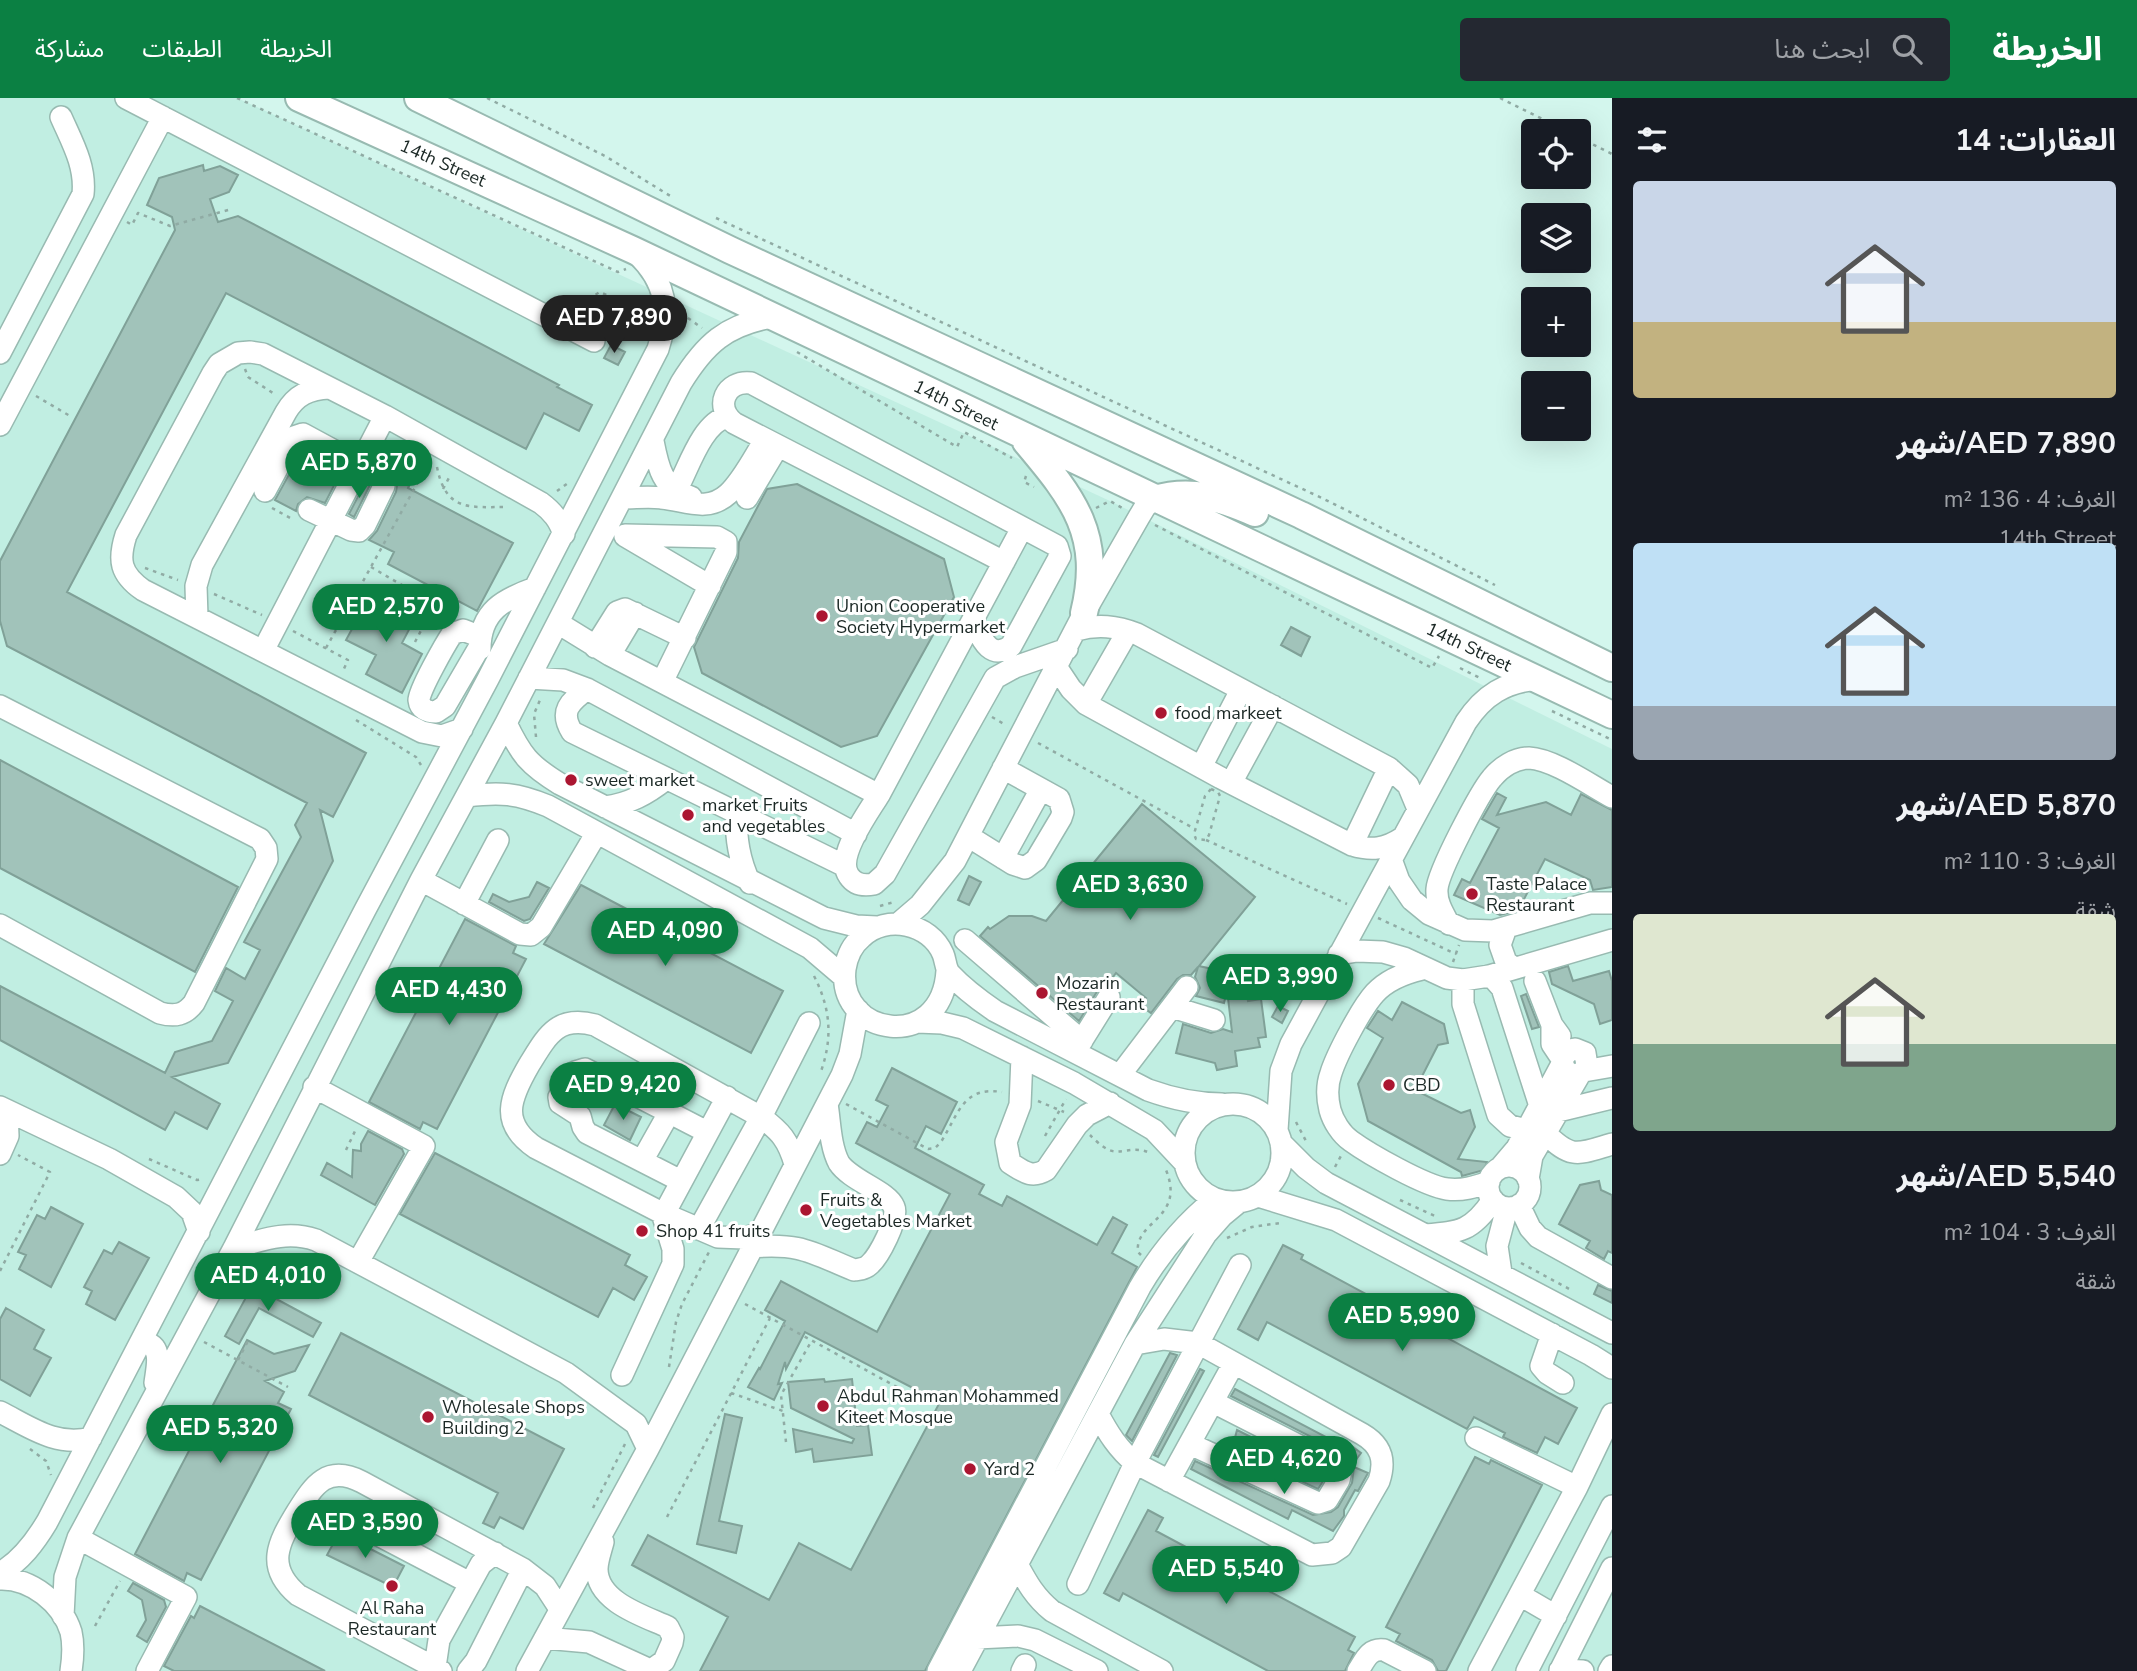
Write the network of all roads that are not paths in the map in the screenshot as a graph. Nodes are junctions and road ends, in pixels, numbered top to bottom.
1 (125, 98) edge
2 (299, 98) edge
3 (418, 98) edge
4 (61, 117) dead end
5 (163, 117) junction
6 (730, 250) junction
7 (633, 261) junction
8 (710, 287) junction
9 (772, 317) junction
10 (594, 341) dead end
11 (0, 353) edge
12 (647, 370) junction
13 (681, 383) junction
14 (329, 388) junction
15 (385, 416) junction
16 (727, 417) junction
17 (0, 425) edge
18 (1021, 436) junction
19 (766, 440) junction
20 (653, 441) junction
21 (360, 464) junction
22 (680, 483) dead end
23 (265, 491) dead end
24 (623, 498) junction
25 (747, 498) dead end
26 (1147, 508) junction
27 (309, 510) dead end
28 (1301, 515) junction
29 (327, 528) junction
30 (1022, 528) junction
31 (616, 531) junction
32 (564, 534) junction
33 (1004, 562) junction
34 (710, 586) junction
35 (535, 589) junction
36 (197, 617) junction
37 (973, 621) junction
38 (558, 623) junction
39 (1076, 631) junction
40 (1128, 631) junction
41 (685, 638) junction
42 (263, 651) junction
43 (603, 651) junction
44 (1057, 668) junction
45 (1612, 668) edge
46 (529, 678) junction
47 (488, 679) junction
48 (1538, 679) junction
49 (662, 682) junction
50 (587, 689) junction
51 (1241, 690) junction
52 (1086, 704) junction
53 (0, 706) edge
54 (1273, 706) junction
55 (1612, 715) edge
56 (506, 723) junction
57 (462, 729) junction
58 (1201, 767) junction
59 (1003, 768) junction
60 (1389, 768) junction
61 (666, 779) junction
62 (1231, 783) junction
63 (1041, 789) junction
64 (879, 795) junction
65 (467, 796) junction
66 (1612, 797) edge
67 (605, 807) junction
68 (1418, 809) junction
69 (736, 813) junction
70 (596, 834) junction
71 (856, 834) junction
72 (968, 836) junction
73 (1402, 838) junction
74 (498, 840) dead end
75 (1352, 845) junction
76 (1003, 858) junction
77 (1391, 859) junction
78 (845, 866) junction
79 (421, 880) junction
80 (750, 883) junction
81 (1612, 903) edge
82 (464, 904) junction
83 (899, 923) junction
84 (0, 925) edge
85 (877, 927) junction
86 (1457, 927) junction
87 (1506, 928) junction
88 (965, 940) dead end
89 (1612, 940) edge
90 (1339, 954) junction
91 (1514, 968) junction
92 (1422, 969) junction
93 (947, 971) junction
94 (1489, 976) junction
95 (844, 977) junction
96 (1455, 979) junction
97 (1535, 981) dead end
98 (1187, 987) dead end
99 (1109, 998) dead end
100 (1172, 1007) junction
101 (858, 1010) junction
102 (1214, 1020) dead end
103 (917, 1022) junction
104 (808, 1023) dead end
105 (1079, 1047) junction
106 (1022, 1057) junction
107 (1612, 1059) edge
108 (1575, 1062) junction
109 (1612, 1066) edge
110 (1120, 1075) junction
111 (314, 1087) junction
112 (727, 1097) junction
113 (1612, 1098) edge
114 (1110, 1103) junction
115 (827, 1104) junction
116 (1222, 1104) junction
117 (4, 1109) edge
118 (1549, 1109) junction
119 (669, 1113) junction
120 (761, 1117) junction
121 (707, 1132) junction
122 (1536, 1132) junction
123 (1280, 1137) junction
124 (1612, 1144) edge
125 (242, 1148) junction
126 (2, 1151) edge
127 (642, 1161) junction
128 (1184, 1162) junction
129 (795, 1164) junction
130 (1528, 1179) junction
131 (681, 1181) junction
132 (264, 1187) junction
133 (1501, 1193) junction
134 (1214, 1199) junction
135 (1248, 1199) junction
136 (663, 1213) junction
137 (199, 1232) junction
138 (708, 1233) junction
139 (1425, 1235) junction
140 (755, 1241) junction
141 (234, 1248) junction
142 (358, 1262) junction
143 (1240, 1265) dead end
144 (1501, 1273) junction
145 (1612, 1278) edge
146 (1612, 1333) edge
147 (1552, 1334) junction
148 (142, 1342) junction
149 (1198, 1343) junction
150 (1135, 1344) junction
151 (1234, 1363) junction
152 (1612, 1368) edge
153 (622, 1375) dead end
154 (1563, 1383) dead end
155 (153, 1396) junction
156 (1213, 1402) junction
157 (0, 1412) edge
158 (1098, 1414) junction
159 (1612, 1414) edge
160 (91, 1438) junction
161 (1476, 1438) dead end
162 (1189, 1444) junction
163 (648, 1449) junction
164 (1135, 1463) junction
165 (1169, 1481) junction
166 (1577, 1487) junction
167 (1612, 1506) edge
168 (344, 1517) dead end
169 (599, 1517) junction
170 (78, 1538) junction
171 (495, 1553) junction
172 (1017, 1564) junction
173 (523, 1569) junction
174 (0, 1573) edge
175 (0, 1580) edge
176 (1609, 1580) edge
177 (470, 1583) junction
178 (1078, 1584) dead end
179 (1520, 1595) junction
180 (560, 1609) junction
181 (63, 1616) junction
182 (1556, 1616) junction
183 (545, 1638) junction
184 (977, 1638) junction
185 (73, 1649) junction
186 (1612, 1666) edge
187 (438, 1669) edge
188 (71, 1671) edge
189 (90, 1671) edge
190 (147, 1671) edge
191 (468, 1671) edge
192 (527, 1671) edge
193 (938, 1671) edge
194 (960, 1671) edge
195 (1097, 1671) edge
196 (1162, 1671) edge
197 (1358, 1671) edge
198 (1425, 1671) edge
199 (1479, 1671) edge
200 (1527, 1671) edge
201 (1560, 1671) edge
202 (1583, 1671) edge
203 (1609, 1671) edge

1 - 5 street
2 - 7 main road, 14th Street
3 - 6 main road
4 - 11 street
5 - 10 street
5 - 17 street
6 - 8 main road
6 - 28 main road
7 - 8 main road, 14th Street
7 - 12 street
8 - 9 main road, 14th Street
9 - 13 street
9 - 18 main road, 14th Street
12 - 13 street
12 - 32 street
13 - 20 street
14 - 15 street
14 - 36 street
14 - 36 street
15 - 21 street
15 - 32 street
16 - 19 street
16 - 22 street
16 - 30 street
18 - 26 main road, 14th Street
18 - 39 main road
19 - 20 street
19 - 24 street
19 - 25 street
19 - 33 street
20 - 24 street
21 - 23 street
21 - 29 street
21 - 29 street
24 - 31 street
26 - 28 main road
26 - 39 street
26 - 48 main road, 14th Street
27 - 29 street
28 - 45 main road
29 - 42 street
30 - 33 street
30 - 37 street
31 - 34 street
31 - 34 street
31 - 38 street
32 - 35 street
33 - 37 street
34 - 41 street
35 - 47 street
35 - 47 street
36 - 42 street
37 - 64 street
38 - 43 street
38 - 46 street
39 - 40 street
39 - 44 street
39 - 78 street
40 - 51 street
40 - 52 street
41 - 43 street
41 - 49 street
42 - 57 street
43 - 49 street
44 - 52 street
44 - 59 street
46 - 50 street
46 - 56 street
47 - 57 street
48 - 55 main road, 14th Street
48 - 68 street
49 - 64 street
50 - 61 street
50 - 71 street
51 - 54 street
51 - 58 street
52 - 58 street
53 - 84 street
54 - 60 street
54 - 62 street
56 - 65 street
56 - 67 street
57 - 125 street
58 - 62 street
59 - 63 street
59 - 72 street
60 - 68 street
60 - 75 street
61 - 67 street
61 - 69 street
62 - 75 street
63 - 76 street
63 - 76 street
64 - 71 street
65 - 70 street
65 - 79 street
66 - 86 street
67 - 80 street
68 - 73 street
69 - 78 street
69 - 80 street
70 - 82 street
70 - 95 street
71 - 78 street
72 - 76 street
72 - 83 street
73 - 75 street
73 - 77 street
74 - 82 street
77 - 86 street
77 - 90 street
79 - 82 street
79 - 111 street
80 - 85 street
81 - 87 street
83 - 85 street
83 - 93 street
85 - 95 street
86 - 87 street
87 - 91 street
88 - 105 street
89 - 91 street
90 - 92 street
90 - 123 street
91 - 94 street
92 - 96 street
92 - 133 street
93 - 103 street
93 - 105 street
94 - 96 street
94 - 118 street
95 - 101 street
96 - 122 street
97 - 108 street
98 - 100 street
99 - 105 street
100 - 102 street
100 - 110 street
101 - 103 street
101 - 115 street
103 - 106 street
104 - 120 street
105 - 110 street
106 - 114 street
106 - 114 street
107 - 108 street
108 - 109 street
108 - 118 street
110 - 116 street
111 - 132 street
111 - 142 street
112 - 120 street
112 - 121 street
112 - 136 street
113 - 118 street
114 - 128 street
115 - 129 street
115 - 140 street
116 - 123 street
116 - 128 street
117 - 126 street
117 - 137 street
118 - 122 street
119 - 121 street
119 - 127 street
119 - 127 street
120 - 129 street
120 - 138 street
121 - 131 street
122 - 124 street
122 - 130 street
122 - 133 street
123 - 135 street
123 - 139 street
125 - 132 street
125 - 137 street
127 - 131 street
128 - 134 street
129 - 140 street
130 - 133 street
130 - 133 street
131 - 136 street
132 - 141 street
133 - 139 street
133 - 144 street
133 - 145 street
134 - 135 street
134 - 193 street
135 - 147 street
135 - 150 street
136 - 138 street
136 - 153 street
137 - 148 street
138 - 140 street
139 - 144 street
140 - 163 street
141 - 142 street
141 - 155 street
142 - 163 street
143 - 149 street
144 - 146 street
147 - 152 street
147 - 154 street
148 - 155 street
148 - 160 street
149 - 150 street
149 - 151 street
149 - 164 street
150 - 158 street
151 - 156 street
151 - 165 street
155 - 170 street
156 - 162 street
156 - 162 street
157 - 160 street
158 - 164 street
158 - 172 street
159 - 166 street
160 - 174 street
161 - 166 street
162 - 165 street
163 - 169 street
164 - 165 street
164 - 178 street
166 - 179 street
167 - 182 street
168 - 177 street
169 - 180 street
169 - 183 street
170 - 181 street
170 - 190 street
171 - 173 street
171 - 177 street
171 - 187 street
172 - 184 street
172 - 196 street
173 - 180 street
173 - 191 street
175 - 181 street
176 - 201 street
177 - 187 street
179 - 182 street
179 - 199 street
180 - 183 street
181 - 185 street
182 - 200 street
183 - 192 street
184 - 194 street
184 - 195 street
185 - 188 street
185 - 189 street
186 - 203 street
197 - 198 street
201 - 202 street

